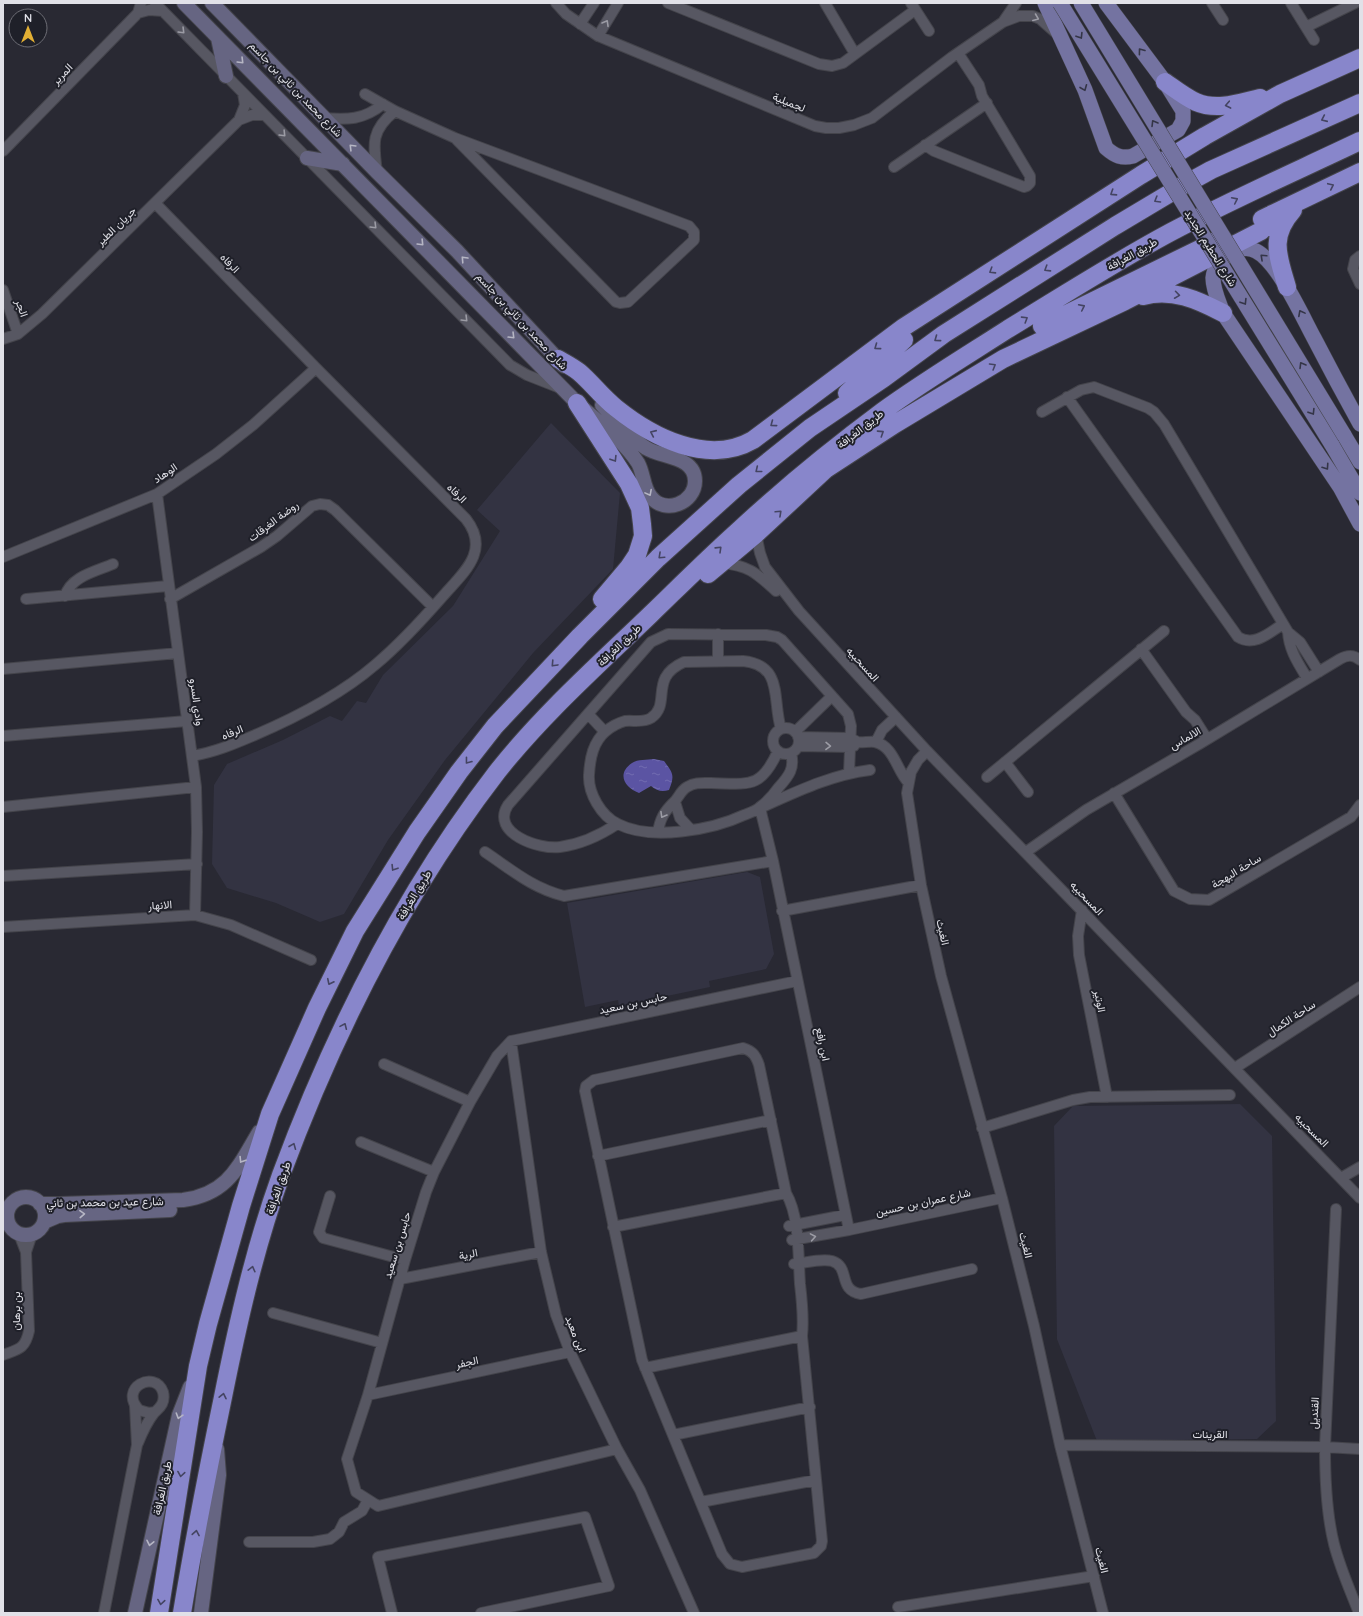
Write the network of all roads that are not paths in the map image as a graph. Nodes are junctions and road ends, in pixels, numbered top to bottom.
1 (141, 3) edge
2 (155, 3) edge
3 (184, 3) edge
4 (212, 3) edge
5 (556, 3) edge
6 (594, 3) edge
7 (618, 3) edge
8 (668, 3) edge
9 (825, 3) edge
10 (1016, 3) edge
11 (1045, 3) edge
12 (1060, 3) edge
13 (1081, 3) edge
14 (1212, 3) edge
15 (1291, 3) edge
16 (1355, 3) edge
17 (1107, 4) edge
18 (913, 6) edge
19 (163, 11) junction
20 (138, 13) junction
21 (1223, 20) dead end
22 (1004, 22) junction
23 (580, 24) junction
24 (1306, 27) junction
25 (929, 32) dead end
26 (598, 36) junction
27 (218, 37) junction
28 (1063, 39) junction
29 (1314, 40) dead end
30 (855, 54) junction
31 (955, 55) junction
32 (1360, 58) edge
33 (226, 76) junction
34 (1165, 82) junction
35 (243, 93) junction
36 (366, 94) dead end
37 (1280, 94) junction
38 (984, 99) junction
39 (1360, 103) edge
40 (383, 104) junction
41 (395, 111) junction
42 (265, 116) junction
43 (323, 118) junction
44 (239, 120) junction
45 (455, 138) junction
46 (1360, 142) edge
47 (925, 145) junction
48 (3, 151) edge
49 (307, 158) junction
50 (343, 164) junction
51 (894, 167) dead end
52 (377, 172) junction
53 (1360, 172) edge
54 (1302, 200) junction
55 (156, 204) junction
56 (1272, 214) junction
57 (1360, 256) edge
58 (1360, 284) edge
59 (1287, 287) junction
60 (3, 290) edge
61 (956, 293) junction
62 (1125, 301) junction
63 (1223, 313) junction
64 (18, 334) junction
65 (3, 339) edge
66 (558, 359) junction
67 (316, 368) junction
68 (564, 389) junction
69 (909, 392) junction
70 (1067, 397) junction
71 (577, 403) junction
72 (1042, 412) dead end
73 (1360, 424) edge
74 (810, 428) junction
75 (1360, 462) edge
76 (1360, 493) edge
77 (157, 494) junction
78 (1360, 524) edge
79 (756, 534) junction
80 (3, 557) edge
81 (722, 563) junction
82 (114, 564) dead end
83 (168, 586) junction
84 (66, 596) junction
85 (26, 599) dead end
86 (170, 599) junction
87 (433, 607) junction
88 (798, 611) junction
89 (1285, 628) junction
90 (1164, 631) dead end
91 (630, 634) junction
92 (718, 634) junction
93 (580, 636) junction
94 (1141, 649) junction
95 (178, 653) junction
96 (1360, 660) edge
97 (718, 661) junction
98 (3, 669) edge
99 (1319, 672) junction
100 (1307, 678) junction
101 (832, 696) junction
102 (588, 714) junction
103 (896, 717) junction
104 (187, 721) junction
105 (781, 729) junction
106 (605, 732) junction
107 (3, 736) edge
108 (1204, 741) junction
109 (795, 742) junction
110 (852, 742) junction
111 (876, 742) junction
112 (778, 751) junction
113 (928, 751) junction
114 (192, 756) junction
115 (1005, 762) junction
116 (870, 770) dead end
117 (849, 773) junction
118 (987, 778) dead end
119 (908, 782) junction
120 (196, 787) junction
121 (1028, 792) dead end
122 (1114, 793) junction
123 (675, 802) junction
124 (1360, 805) edge
125 (3, 807) edge
126 (760, 808) junction
127 (617, 824) junction
128 (691, 830) junction
129 (658, 832) junction
130 (485, 852) dead end
131 (1026, 852) junction
132 (773, 862) junction
133 (197, 864) junction
134 (3, 876) edge
135 (921, 885) junction
136 (1082, 910) junction
137 (782, 911) junction
138 (195, 915) junction
139 (3, 927) edge
140 (310, 960) dead end
141 (797, 981) junction
142 (1360, 987) edge
143 (511, 1041) junction
144 (384, 1064) dead end
145 (1235, 1068) junction
146 (1230, 1095) dead end
147 (1107, 1096) junction
148 (470, 1102) junction
149 (270, 1114) junction
150 (771, 1120) junction
151 (982, 1128) junction
152 (361, 1142) dead end
153 (598, 1156) junction
154 (1360, 1167) edge
155 (434, 1172) junction
156 (1341, 1178) junction
157 (786, 1193) junction
158 (330, 1196) dead end
159 (1002, 1198) junction
160 (1360, 1198) edge
161 (169, 1201) junction
162 (40, 1204) junction
163 (7, 1205) edge
164 (1336, 1208) dead end
165 (845, 1215) junction
166 (5, 1221) edge
167 (44, 1222) junction
168 (792, 1225) junction
169 (613, 1228) junction
170 (849, 1230) junction
171 (26, 1234) junction
172 (794, 1240) junction
173 (541, 1252) junction
174 (405, 1260) junction
175 (797, 1264) junction
176 (972, 1269) dead end
177 (400, 1279) junction
178 (273, 1313) dead end
179 (802, 1336) junction
180 (382, 1343) junction
181 (570, 1352) junction
182 (3, 1355) edge
183 (198, 1366) junction
184 (645, 1368) junction
185 (368, 1395) junction
186 (135, 1406) junction
187 (810, 1407) junction
188 (155, 1412) junction
189 (216, 1434) junction
190 (673, 1435) junction
191 (137, 1445) junction
192 (1060, 1445) junction
193 (1325, 1447) junction
194 (617, 1449) junction
195 (1360, 1449) edge
196 (816, 1480) junction
197 (368, 1500) junction
198 (701, 1502) junction
199 (249, 1542) dead end
200 (1094, 1576) junction
201 (1356, 1592) edge
202 (898, 1607) dead end
203 (104, 1613) edge
204 (135, 1613) edge
205 (159, 1613) edge
206 (182, 1613) edge
207 (202, 1613) edge
208 (392, 1613) edge
209 (481, 1613) edge
210 (694, 1613) edge
211 (1103, 1613) edge
212 (1359, 1613) edge

1 - 20 street, المرير
2 - 19 street, شارع محمد بن ثاني بن جاسم
3 - 27 main road, شارع محمد بن ثاني بن جاسم
4 - 43 main road, شارع محمد بن ثاني بن جاسم
5 - 23 street, لجميلية
6 - 23 street
26 -> 7 street
8 - 30 street
9 - 30 street
10 - 22 street, لجميلية
11 - 28 main road
12 -> 76 main road, شارع الحطيم الجديد, bridge
75 -> 13 main road, شارع الحطيم الجديد, bridge
14 - 21 street
15 - 24 street
16 - 24 street
34 -> 17 main road
18 - 25 street
18 - 30 street
19 - 20 street
19 -> 33 street, شارع محمد بن ثاني بن جاسم
20 - 48 street, المرير
22 -> 28 street, لجميلية
22 - 31 street, لجميلية
23 - 26 street, لجميلية
24 - 29 street
26 - 31 street, لجميلية
27 - 33 main road
27 -> 50 main road, شارع محمد بن ثاني بن جاسم
28 -> 34 main road
31 - 38 street
32 - 37 highway
33 - 35 street, شارع محمد بن ثاني بن جاسم
37 -> 34 highway
35 - 42 street, شارع محمد بن ثاني بن جاسم
35 - 44 street, جريان الطير
36 - 40 street
37 -> 61 highway
38 - 47 street
38 - 47 street
39 -> 74 highway, طريق الغرافة
40 - 41 street
40 - 43 street
41 - 45 street
41 - 52 street
42 - 44 street
42 -> 49 street, شارع محمد بن ثاني بن جاسم
52 -> 43 main road, شارع محمد بن ثاني بن جاسم
44 - 55 street, جريان الطير
45 - 45 street
69 -> 46 highway, طريق الغرافة
47 - 51 street
49 - 50 main road
49 -> 68 street, شارع محمد بن ثاني بن جاسم
50 -> 68 main road, شارع محمد بن ثاني بن جاسم
66 -> 52 main road, شارع محمد بن ثاني بن جاسم
54 -> 53 highway
54 - 56 highway
54 - 59 highway
55 - 64 street, جريان الطير
55 - 67 street, الرفاه
56 - 62 highway
69 -> 56 highway
57 - 58 street
59 -> 63 main road
73 -> 59 main road
60 - 64 street, الجر
61 -> 66 highway
61 - 74 highway
62 -> 63 highway
79 -> 62 highway
63 -> 78 main road
64 - 65 street, جريان الطير
71 -> 66 main road, شارع محمد بن ثاني بن جاسم
67 - 77 street, الوهاد
67 - 87 street, الرفاه
68 - 71 main road, شارع محمد بن ثاني بن جاسم
91 -> 69 highway, طريق الغرافة
70 - 72 street
70 - 89 street
70 - 89 street
71 -> 93 highway
74 -> 93 highway, طريق الغرافة
77 - 80 street, الوهاد
77 - 83 street, وادي السرو
79 - 81 highway
79 - 88 street, المسحبيه
81 - 88 street, المسحبيه
81 - 91 highway
82 - 84 street
83 - 84 street
83 - 86 street, وادي السرو
84 - 85 street
86 - 87 street, روضة الغرقات
86 - 95 street, وادي السرو
87 - 114 street, الرفاه
88 - 103 street, المسحبيه
89 - 99 street
89 - 100 street
90 - 94 street
189 -> 91 highway, طريق الغرافة
92 - 97 street
92 - 101 street
92 - 102 street
93 -> 149 highway, طريق الغرافة
94 - 108 street
94 - 115 street
95 - 98 street
95 - 104 street, وادي السرو
96 - 99 street, الالماس
97 - 105 street
97 - 106 street
99 - 100 street, الالماس
100 - 108 street, الالماس
101 - 109 street
101 - 110 street
102 - 106 street
102 - 127 street
103 - 111 street
103 - 113 street, المسحبيه
104 - 107 street
104 - 114 street, وادي السرو
105 - 109 street
105 - 112 street
106 - 127 street
108 - 122 street, الالماس
109 - 110 street
109 - 112 street
109 - 126 street
110 - 111 street
110 - 117 street
111 - 119 street
112 - 123 street
113 - 119 street, الغيث
113 - 131 street, المسحبيه
114 - 120 street, وادي السرو
115 - 118 street
115 - 121 street
116 - 117 street
117 - 126 street
119 - 135 street, الغيث
120 - 125 street
120 - 133 street, وادي السرو
122 - 124 street, ساحة البهجة
122 - 131 street, الالماس
123 - 128 street
123 -> 129 street
126 - 128 street
126 - 132 street, ابن رافع
127 - 129 street
128 - 129 street
130 - 132 street
131 - 136 street, المسحبيه
132 - 137 street, ابن رافع
133 - 134 street
133 - 138 street, وادي السرو
135 - 137 street
135 - 151 street, الغيث
136 - 145 street, المسحبيه
136 - 147 street, الوتير
137 - 141 street, ابن رافع
138 - 139 street, الانهار
138 - 140 street, الانهار
141 - 143 street, حابس بن سعيد
141 - 165 street, ابن رافع
142 - 145 street, ساحة الكمال
143 - 148 street, حابس بن سعيد
143 - 173 street, ابن معبد
144 - 148 street
145 - 156 street, المسحبيه
146 - 147 street
147 - 151 street
148 - 155 street, حابس بن سعيد
149 -> 161 main road, شارع عيد بن محمد بن ثاني
149 - 183 highway, طريق الغرافة
150 - 153 street
150 - 153 street
150 - 157 street
151 - 159 street, الغيث
152 - 155 street
153 - 169 street
154 - 156 street
155 - 174 street, حابس بن سعيد
156 - 160 street, المسحبيه
157 - 168 street
157 - 169 street
158 - 174 street
159 - 170 street, شارع عمران بن حسين
159 - 192 street, الغيث
161 - 162 main road, شارع عيد بن محمد بن ثاني
167 -> 161 main road, شارع عيد بن محمد بن ثاني
162 - 163 main road
162 - 167 main road
163 - 166 main road
164 - 193 street, القنديل
165 - 168 street
165 - 170 street, ابن رافع
166 - 171 main road
167 - 171 main road
168 - 172 street
169 - 184 street
172 -> 170 street, شارع عمران بن حسين
171 - 182 street, بن برهان
172 - 175 street
173 - 177 street, الرية
173 - 181 street, ابن معبد
174 - 177 street, حابس بن سعيد
175 - 176 street
175 - 179 street
177 - 180 street, حابس بن سعيد
178 - 180 street
179 - 184 street
179 - 187 street
180 - 185 street, حابس بن سعيد
181 - 185 street, الجفر
181 - 194 street, ابن معبد
183 -> 204 main road, طريق الغرافة
183 -> 205 highway, طريق الغرافة
184 - 190 street
185 - 197 street, حابس بن سعيد
186 - 188 street
186 - 188 street
186 - 191 street
187 - 190 street
187 - 196 street
188 - 191 street
206 -> 189 highway, طريق الغرافة
189 - 207 main road, طريق الغرافة
190 - 198 street
191 - 203 street
192 - 193 street, القرينات
192 - 200 street, الغيث
193 - 195 street, القرينات
193 - 201 street, القنديل
194 - 197 street
194 - 210 street, ابن معبد
196 - 198 street
196 - 198 street
197 - 199 street
200 - 202 street
200 - 211 street, الغيث
201 - 212 street, القنديل
208 - 209 street

